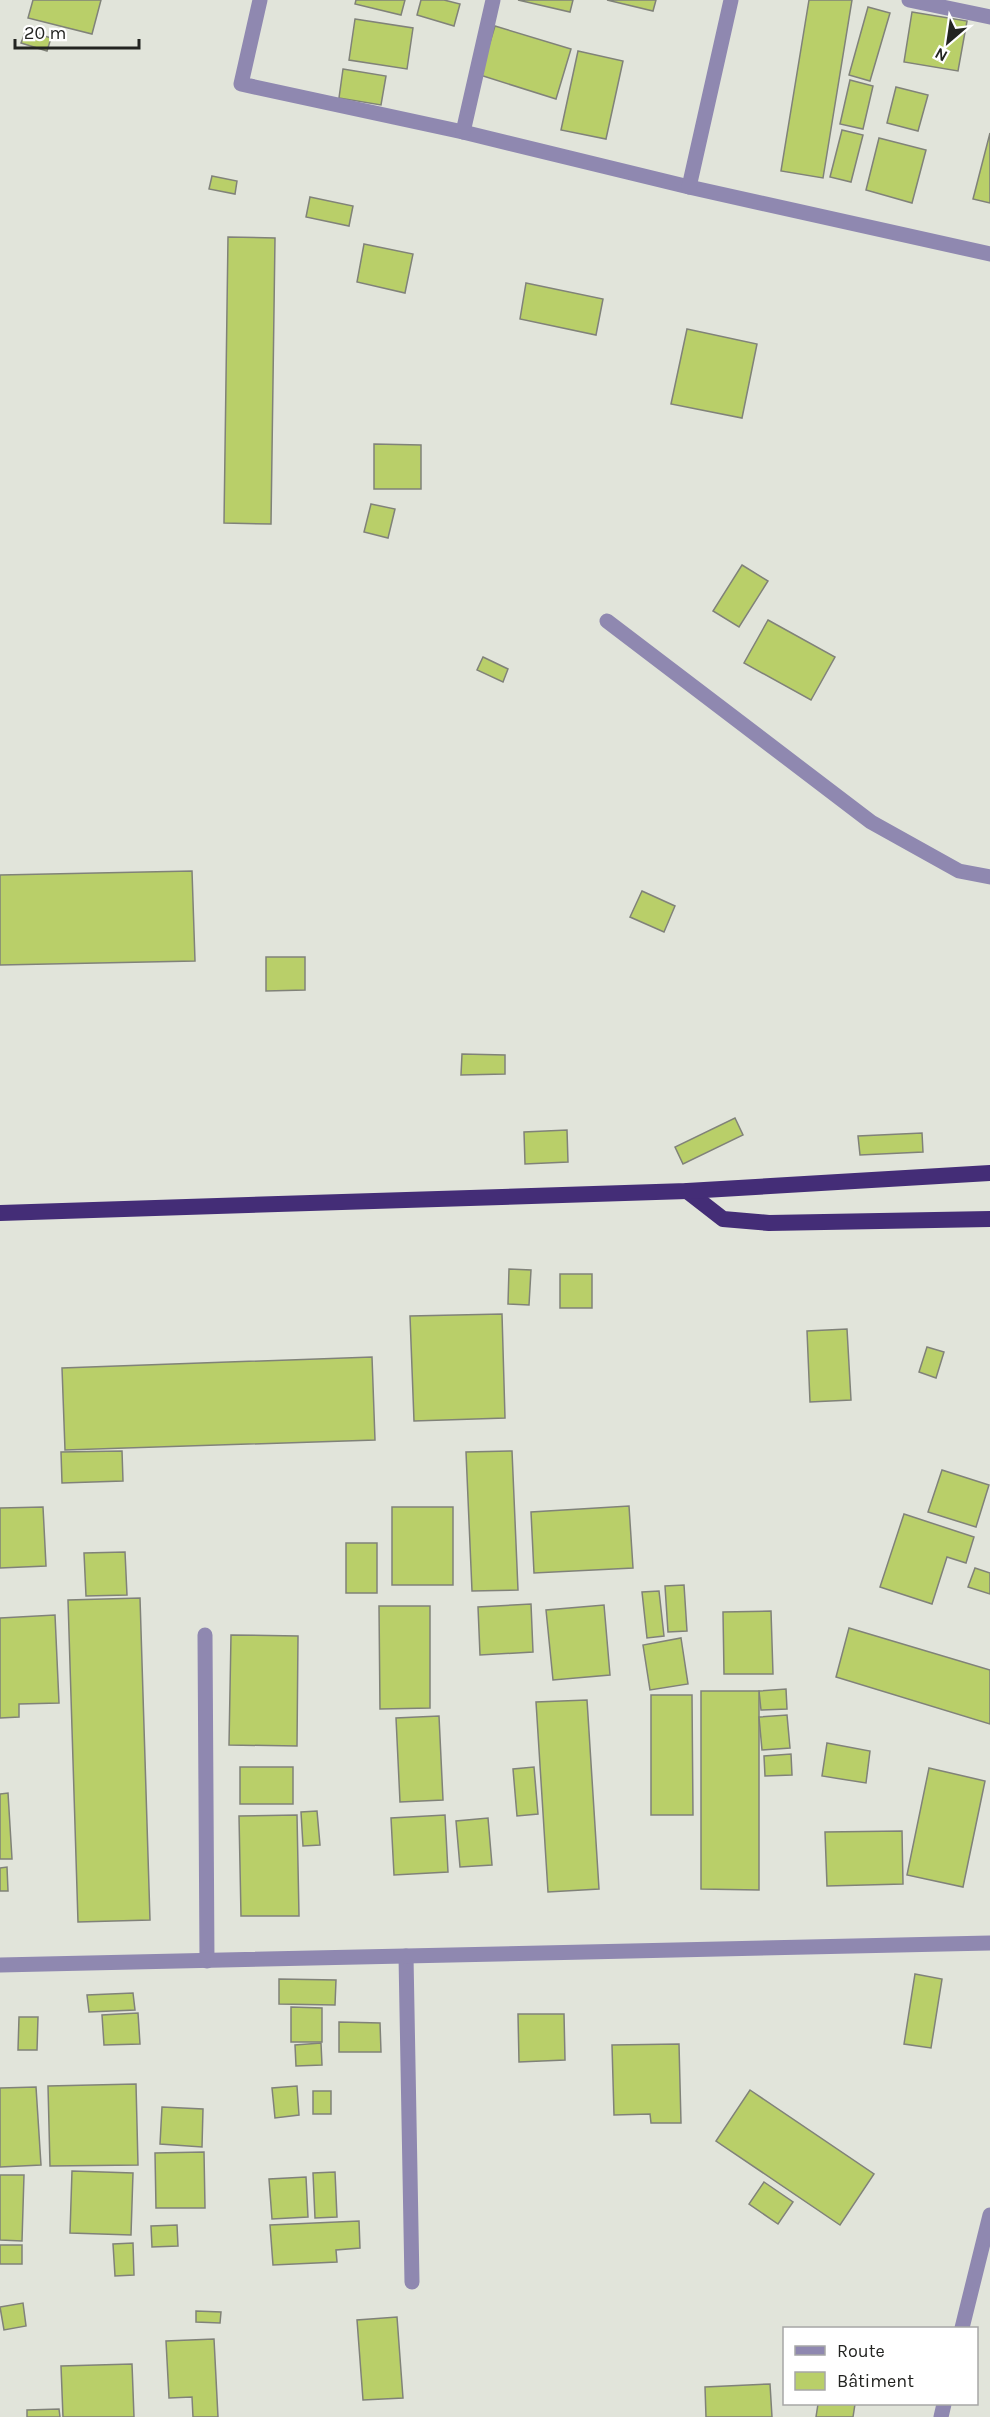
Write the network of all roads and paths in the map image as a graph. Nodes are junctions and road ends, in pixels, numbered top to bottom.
1 (260, 0) edge
2 (493, 0) edge
3 (731, 0) edge
4 (909, 0) edge
5 (990, 17) edge
6 (463, 132) junction
7 (689, 187) junction
8 (990, 254) edge
9 (607, 621) dead end
10 (990, 877) edge
11 (990, 1173) edge
12 (687, 1191) junction
13 (0, 1213) edge
14 (990, 1219) edge
15 (205, 1635) dead end
16 (990, 1943) edge
17 (406, 1956) junction
18 (207, 1961) junction
19 (0, 1965) edge
20 (990, 2215) edge
21 (412, 2282) dead end
22 (962, 2327) edge

1 - 6 street
2 - 6 street
3 - 7 street
4 - 5 street
6 - 7 street
7 - 8 street
9 - 10 street
11 - 12 highway
12 - 13 highway
12 - 14 highway
15 - 18 street
16 - 17 street
17 - 18 street
17 - 21 street
18 - 19 street
20 - 22 street

